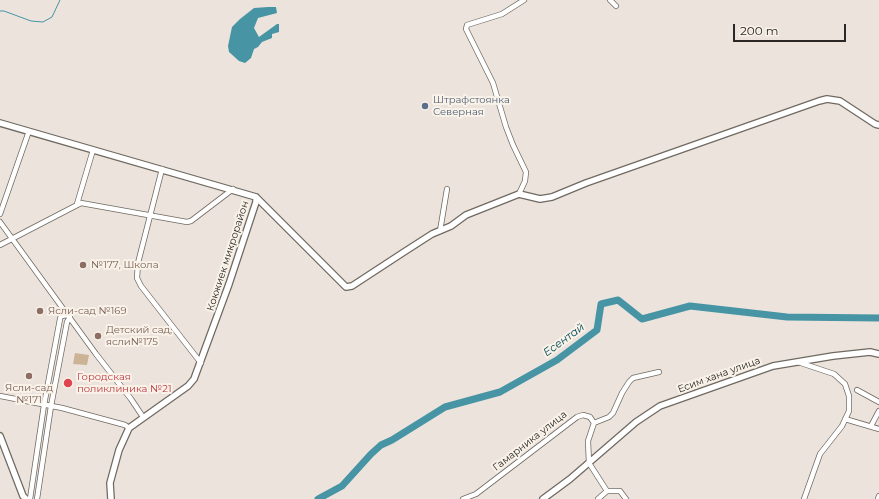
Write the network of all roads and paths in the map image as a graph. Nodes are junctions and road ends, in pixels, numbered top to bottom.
1 (524, 0) edge
2 (610, 0) edge
3 (616, 6) dead end
4 (0, 123) edge
5 (879, 125) edge
6 (29, 131) junction
7 (93, 150) junction
8 (162, 169) junction
9 (447, 189) dead end
10 (233, 190) junction
11 (519, 194) junction
12 (256, 197) junction
13 (77, 204) junction
14 (0, 214) edge
15 (150, 216) junction
16 (0, 222) edge
17 (440, 232) junction
18 (12, 239) junction
19 (0, 245) edge
20 (69, 316) junction
21 (879, 354) edge
22 (794, 361) junction
23 (201, 363) junction
24 (659, 372) dead end
25 (858, 390) dead end
26 (0, 396) edge
27 (879, 402) edge
28 (44, 405) junction
29 (51, 406) junction
30 (879, 411) edge
31 (143, 417) junction
32 (845, 419) junction
33 (594, 423) junction
34 (871, 426) junction
35 (129, 428) junction
36 (879, 429) edge
37 (0, 436) edge
38 (587, 465) junction
39 (607, 492) junction
40 (475, 497) edge
41 (110, 498) edge
42 (26, 499) edge
43 (30, 499) edge
44 (37, 499) edge
45 (103, 499) edge
46 (462, 499) edge
47 (543, 499) edge
48 (598, 499) edge
49 (626, 499) edge
50 (804, 499) edge

1 - 11 street
2 - 3 street
4 - 6 street, Кокжиек микрорайон
5 - 11 street
6 - 7 street, Кокжиек микрорайон
6 - 14 street
7 - 8 street, Кокжиек микрорайон
7 - 13 street
8 - 10 street, Кокжиек микрорайон
8 - 15 street
9 - 17 street
10 - 12 street, Кокжиек микрорайон
10 - 15 street
11 - 17 street
12 - 17 street
12 - 23 street, Кокжиек микрорайон
13 - 15 street
13 - 18 street
15 - 23 street
16 - 18 street
18 - 19 street
18 - 20 street
20 - 28 street
20 - 29 street
20 - 31 street
21 - 22 street, Есим хана улица
22 - 32 street
22 - 38 street, Есим хана улица
23 - 31 street, Кокжиек микрорайон
24 - 33 street
25 - 27 street
26 - 28 street
28 - 29 street
28 - 43 street
29 - 35 street
29 - 44 street
30 - 34 street
31 - 35 street, Кокжиек микрорайон
32 - 34 street
32 - 50 street
33 - 38 street
33 - 40 street, Гамарника улица
34 - 36 street
35 - 41 street, Кокжиек микрорайон
37 - 42 street
38 - 39 street
38 - 47 street, Есим хана улица
39 - 48 street
39 - 49 street
40 - 46 street, Гамарника улица
41 - 45 street

